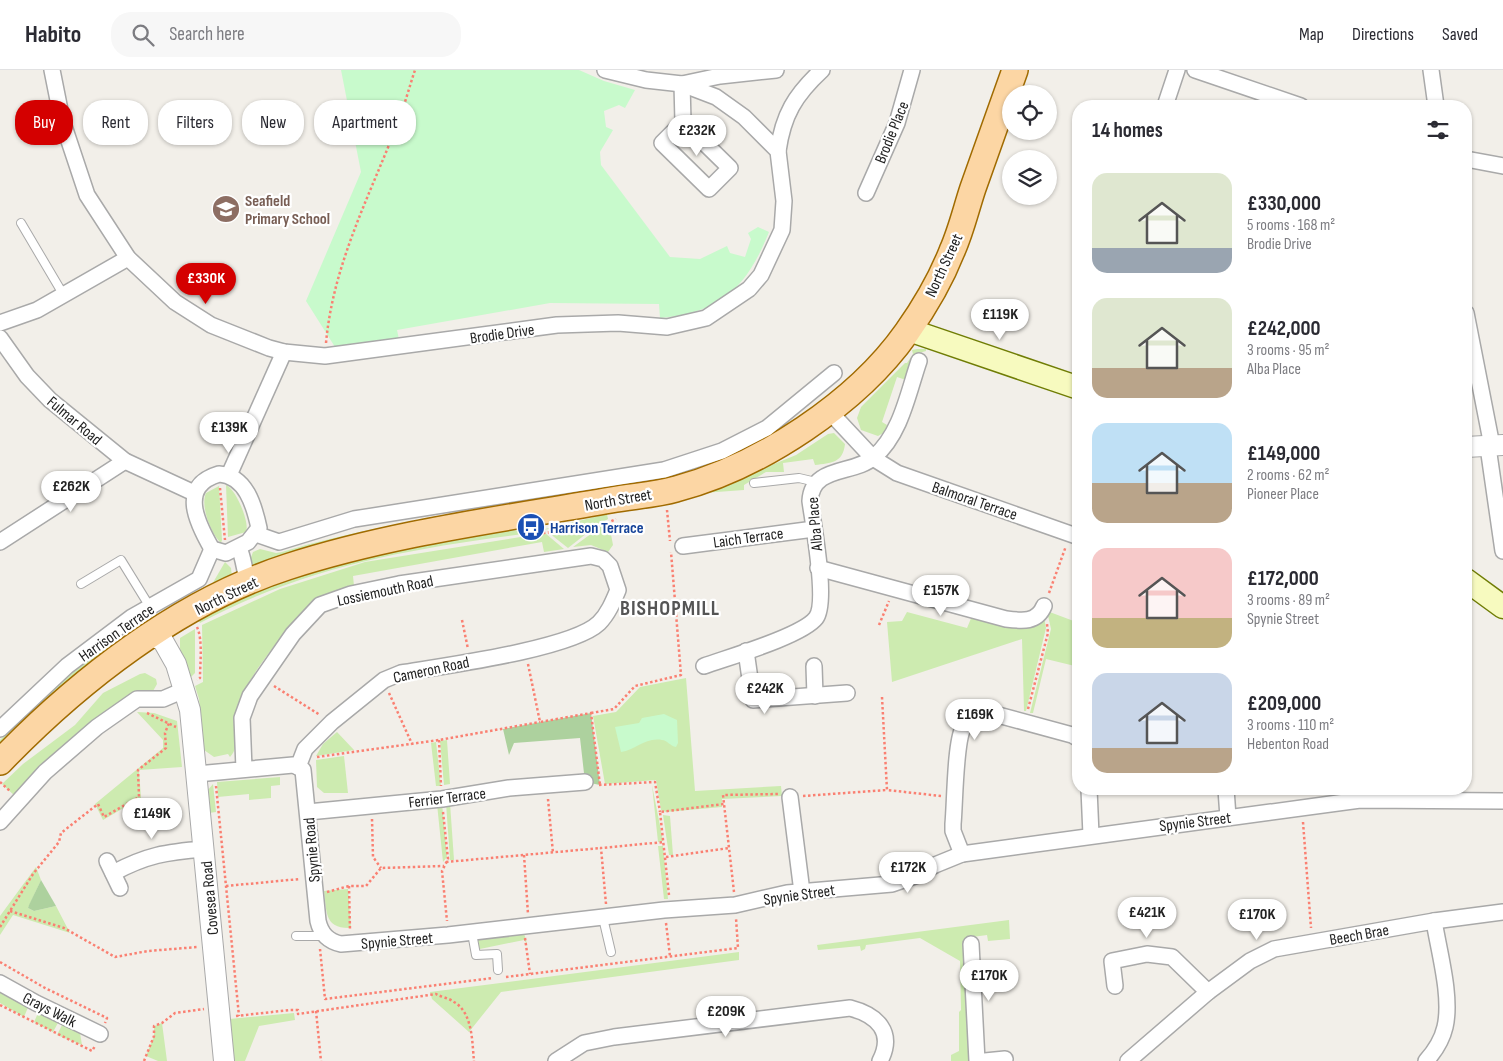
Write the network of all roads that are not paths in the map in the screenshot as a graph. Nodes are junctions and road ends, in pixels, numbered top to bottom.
1 (52, 70) edge
2 (605, 70) edge
3 (776, 70) edge
4 (822, 70) edge
5 (912, 70) edge
6 (1177, 70) edge
7 (1195, 70) edge
8 (1431, 70) edge
9 (1013, 71) edge
10 (682, 84) junction
11 (1167, 100) edge
12 (1283, 100) edge
13 (1435, 100) edge
14 (683, 122) junction
15 (778, 151) junction
16 (1472, 160) edge
17 (1503, 166) edge
18 (866, 193) dead end
19 (21, 223) dead end
20 (128, 258) junction
21 (63, 294) junction
22 (0, 323) edge
23 (909, 330) junction
24 (0, 338) edge
25 (1472, 342) edge
26 (284, 352) junction
27 (920, 361) dead end
28 (834, 373) dead end
29 (1072, 386) edge
30 (828, 411) junction
31 (1494, 446) edge
32 (1472, 447) edge
33 (873, 458) junction
34 (125, 461) junction
35 (228, 476) junction
36 (816, 482) junction
37 (754, 483) dead end
38 (194, 493) junction
39 (814, 529) junction
40 (256, 534) junction
41 (1072, 535) edge
42 (0, 542) edge
43 (683, 546) dead end
44 (226, 550) junction
45 (1503, 551) edge
46 (818, 568) junction
47 (245, 574) junction
48 (81, 584) dead end
49 (1472, 584) edge
50 (618, 590) joint
51 (1503, 606) edge
52 (150, 607) junction
53 (1043, 609) road end
54 (151, 635) junction
55 (746, 651) junction
56 (704, 666) dead end
57 (814, 666) dead end
58 (181, 684) junction
59 (847, 693) dead end
60 (815, 696) junction
61 (0, 729) edge
62 (1072, 735) edge
63 (0, 762) edge
64 (300, 763) junction
65 (244, 769) junction
66 (206, 773) junction
67 (593, 784) road end
68 (1089, 795) edge
69 (1226, 795) edge
70 (1356, 795) edge
71 (1380, 795) edge
72 (790, 797) road end
73 (1503, 801) edge
74 (308, 812) junction
75 (1228, 817) junction
76 (0, 822) edge
77 (1091, 835) junction
78 (204, 849) junction
79 (962, 854) junction
80 (120, 888) dead end
81 (802, 892) junction
82 (1503, 912) edge
83 (605, 918) junction
84 (1434, 921) junction
85 (472, 933) junction
86 (323, 934) junction
87 (296, 936) dead end
88 (971, 944) dead end
89 (611, 952) dead end
90 (498, 970) dead end
91 (0, 983) edge
92 (1115, 986) dead end
93 (1208, 992) junction
94 (100, 1034) dead end
95 (1004, 1059) dead end
96 (224, 1061) edge
97 (556, 1061) edge
98 (880, 1061) edge
99 (977, 1061) edge
100 (985, 1061) edge
101 (1128, 1061) edge
102 (1426, 1061) edge

1 - 20 street, Brodie Drive
2 - 10 street
3 - 10 street
4 - 15 street, Brodie Drive
5 - 18 street, Brodie Place
6 - 11 street
7 - 12 street
8 - 13 street
9 - 23 main road, North Street
10 - 14 street
10 - 15 street
14 - 14 street
15 - 26 street, Brodie Drive
16 - 17 street
19 - 21 lane
20 - 21 street
20 - 26 street, Brodie Drive
21 - 22 street
23 - 29 main road
23 - 30 main road, North Street
24 - 34 street, Fulmar Road
25 - 31 street
26 - 35 street
27 - 33 street
28 - 40 street
30 - 33 street, Balmoral Terrace
30 - 47 main road, North Street
31 - 32 street
31 - 45 street
33 - 36 street
33 - 41 street, Balmoral Terrace
34 - 38 street, Fulmar Road
34 - 42 street
35 - 38 street
35 - 40 street
36 - 37 lane
36 - 39 street, Alba Place
38 - 44 street
39 - 43 street, Laich Terrace
39 - 46 street, Alba Place
40 - 44 street, Harrison Terrace
44 - 47 street
44 - 52 street, Harrison Terrace
46 - 53 street, Alba Place
46 - 55 street, Alba Place
47 - 54 main road, North Street
48 - 52 lane
49 - 51 main road
50 - 64 street, Cameron Road
50 - 65 street, Lossiemouth Road
52 - 61 street, Harrison Terrace
54 - 58 street, Covesea Road
54 - 63 main road, North Street
55 - 56 street, Alba Place
55 - 60 street
57 - 60 street
58 - 66 street, Covesea Road
58 - 76 street
59 - 60 street
62 - 79 street
64 - 65 street
64 - 74 street, Spynie Road
65 - 66 street
66 - 78 street, Covesea Road
67 - 74 street, Ferrier Terrace
68 - 77 street
69 - 75 street
70 - 75 street, Spynie Street
71 - 73 street, Spynie Street
72 - 81 street
74 - 86 street, Spynie Road
75 - 77 street, Spynie Street
77 - 79 street, Spynie Street
78 - 80 street
78 - 96 street, Covesea Road
79 - 81 street, Spynie Street
81 - 83 street, Spynie Street
82 - 84 street, Beech Brae
83 - 85 street, Spynie Street
83 - 89 lane
84 - 93 street, Beech Brae
84 - 102 street
85 - 86 street, Spynie Street
85 - 90 lane
86 - 87 lane
88 - 99 street
91 - 94 street, Grays Walk
92 - 93 street
93 - 101 street, Beech Brae
95 - 100 street
97 - 98 street

